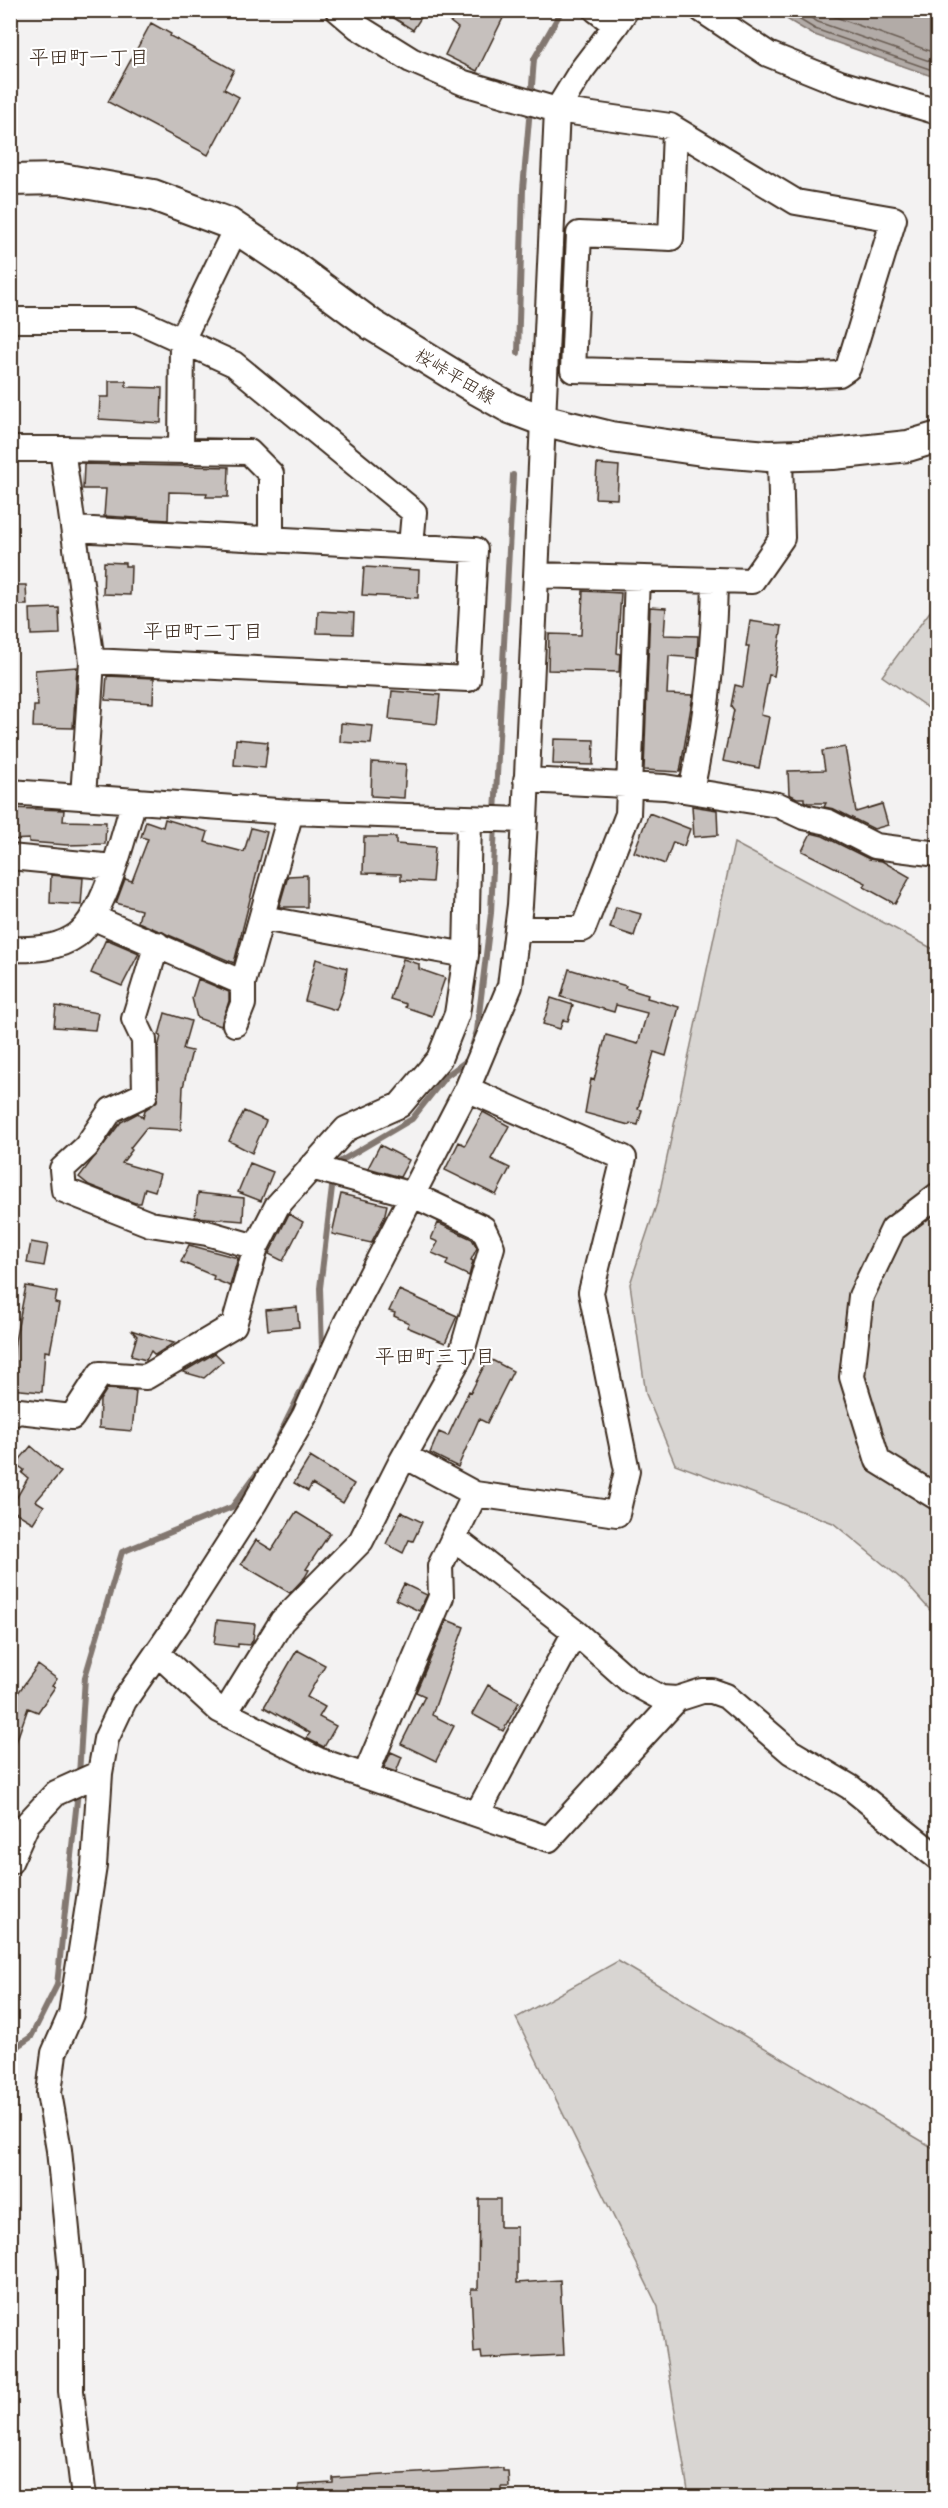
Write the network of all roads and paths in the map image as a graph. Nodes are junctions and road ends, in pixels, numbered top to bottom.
1 (338, 10) edge
2 (596, 10) edge
3 (702, 10) edge
4 (621, 18) edge
5 (548, 108) junction
6 (938, 112) edge
7 (675, 129) junction
8 (10, 180) edge
9 (236, 228) junction
10 (10, 320) edge
11 (182, 340) junction
12 (542, 420) junction
13 (938, 437) edge
14 (10, 448) edge
15 (62, 449) junction
16 (181, 451) junction
17 (780, 456) junction
18 (74, 530) junction
19 (271, 539) junction
20 (411, 546) junction
21 (536, 575) junction
22 (638, 578) junction
23 (715, 580) junction
24 (92, 660) junction
25 (526, 780) junction
26 (631, 785) junction
27 (691, 791) junction
28 (10, 792) edge
29 (83, 797) junction
30 (134, 801) junction
31 (291, 812) junction
32 (496, 820) junction
33 (938, 854) edge
34 (10, 857) edge
35 (114, 867) junction
36 (92, 917) junction
37 (261, 918) junction
38 (517, 929) junction
39 (157, 944) junction
40 (10, 950) edge
41 (466, 955) junction
42 (243, 983) junction
43 (235, 1024) dead end
44 (467, 1089) junction
45 (325, 1171) junction
46 (412, 1195) junction
47 (938, 1195) edge
48 (256, 1247) junction
49 (10, 1415) edge
50 (405, 1456) junction
51 (475, 1494) junction
52 (938, 1498) edge
53 (454, 1538) junction
54 (575, 1632) junction
55 (157, 1653) junction
56 (677, 1699) junction
57 (225, 1713) junction
58 (95, 1775) junction
59 (365, 1776) junction
60 (477, 1814) junction
61 (938, 1858) edge
62 (10, 1862) edge
63 (84, 2498) edge

1 - 5 street
2 - 4 street
3 - 6 street
4 - 5 street
5 - 7 street
5 - 12 street
7 - 7 street
8 - 9 main road, 桜峠平田線
9 - 11 street
9 - 12 main road, 桜峠平田線
10 - 11 street
11 - 16 street
11 - 20 street
12 - 17 main road, 桜峠平田線
12 - 21 street
13 - 17 main road, 桜峠平田線
14 - 15 street
15 - 16 street
15 - 18 street
16 - 19 street
17 - 23 street
18 - 19 street
18 - 24 street
19 - 20 street
20 - 24 street
21 - 22 street
21 - 25 street
22 - 23 street
22 - 26 street
23 - 27 street
24 - 29 street
25 - 26 street
25 - 32 street
26 - 27 street
26 - 38 street
27 - 33 street
28 - 29 street
29 - 30 street
30 - 31 street
30 - 35 street
31 - 32 street
31 - 37 street
32 - 38 street
32 - 41 street
34 - 35 street
35 - 36 street
36 - 39 street
36 - 40 street
37 - 41 street
37 - 42 street
38 - 44 street
39 - 42 street
39 - 48 street
41 - 45 street
42 - 43 street
44 - 46 street
44 - 51 street
45 - 46 street
45 - 48 street
46 - 50 street
46 - 55 street
47 - 52 street
48 - 49 street
50 - 51 street
50 - 57 street
51 - 53 street
53 - 54 street
53 - 59 street
54 - 56 street
54 - 60 street
55 - 57 street
55 - 58 street
56 - 60 street
56 - 61 street
57 - 59 street
58 - 62 street
58 - 63 street
59 - 60 street

